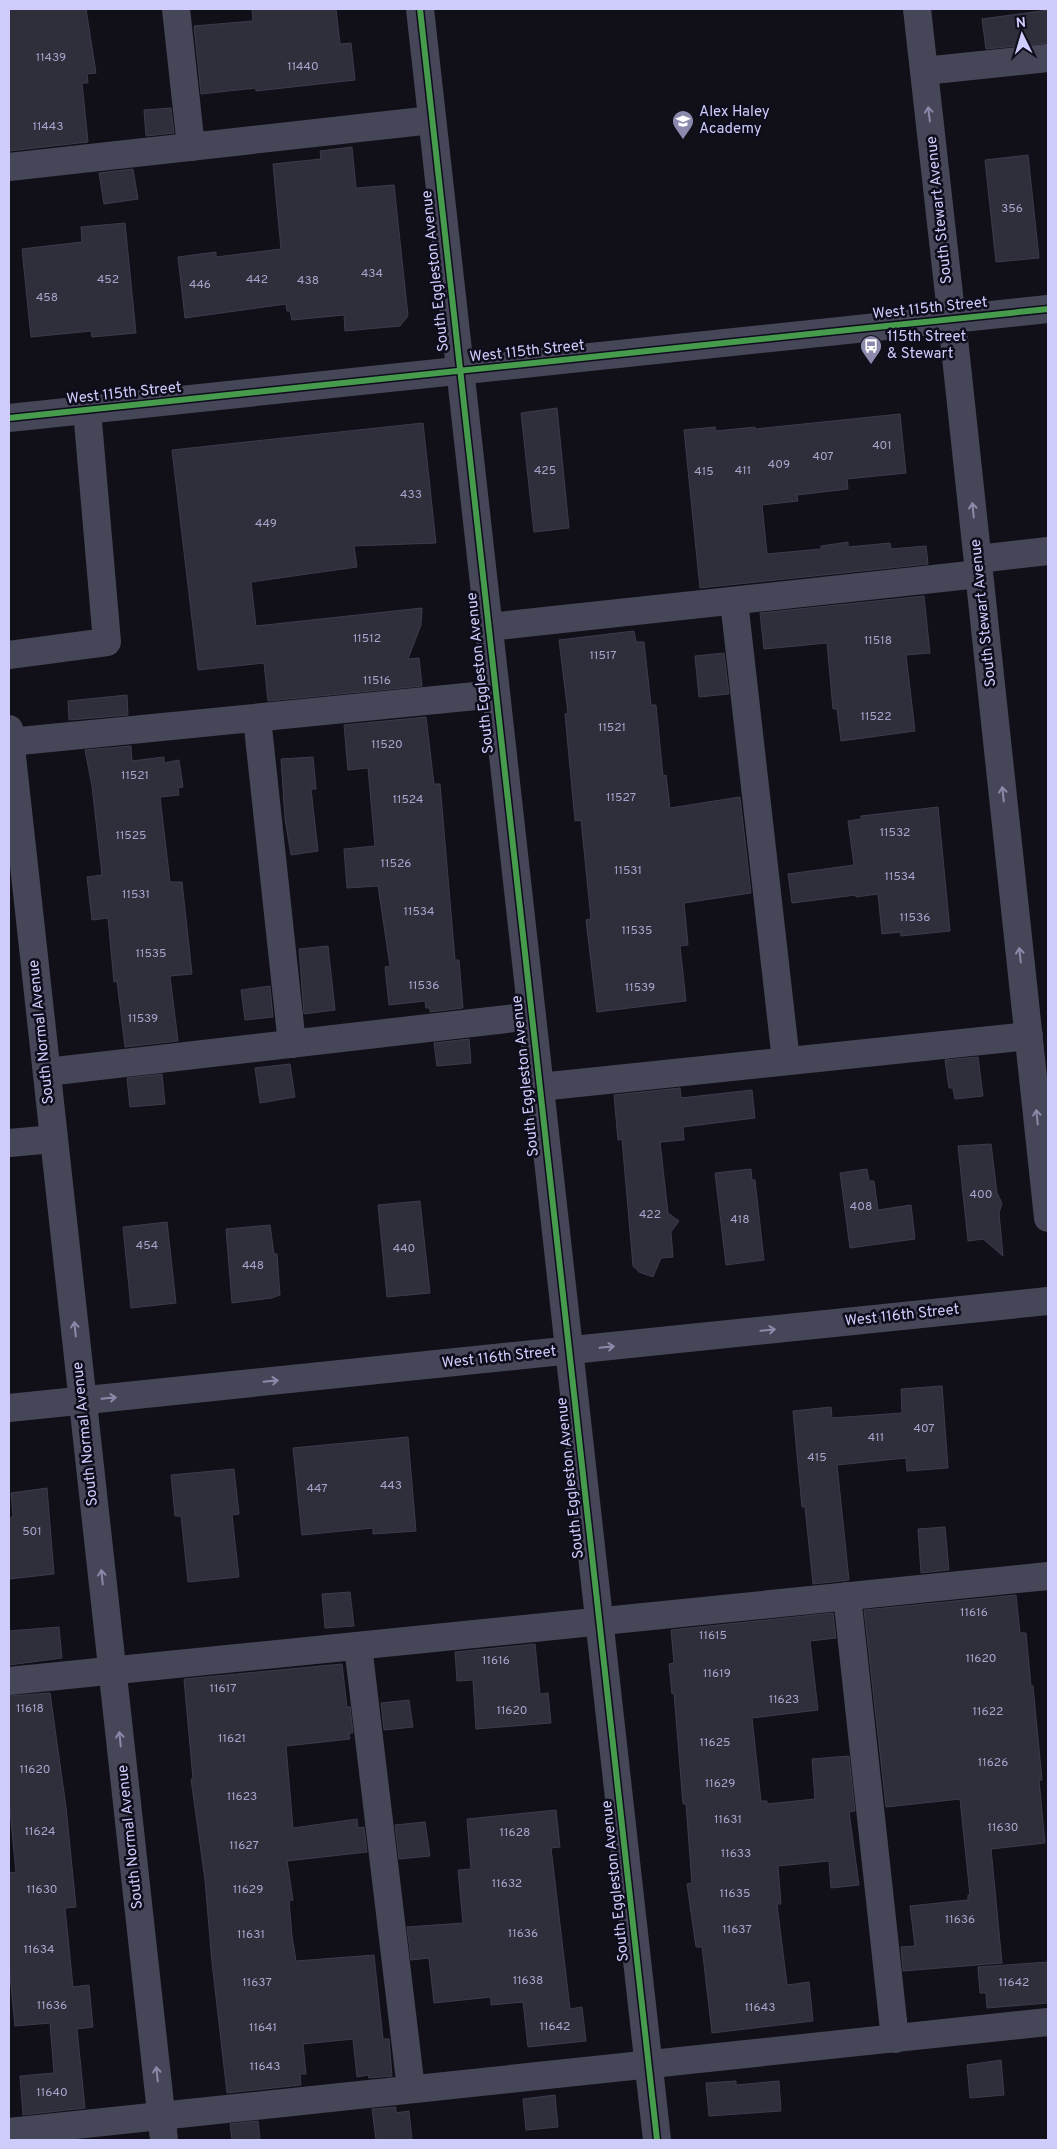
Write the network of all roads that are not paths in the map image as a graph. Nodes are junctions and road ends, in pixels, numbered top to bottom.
1 (176, 9) edge
2 (420, 9) edge
3 (917, 9) edge
4 (1048, 58) edge
5 (924, 71) junction
6 (432, 120) junction
7 (192, 147) junction
8 (9, 167) edge
9 (1048, 309) edge
10 (952, 319) junction
11 (460, 371) junction
12 (87, 410) junction
13 (9, 418) edge
14 (1048, 551) edge
15 (978, 566) junction
16 (734, 601) junction
17 (489, 628) junction
18 (9, 655) edge
19 (496, 694) junction
20 (257, 718) junction
21 (10, 735) edge
22 (532, 1016) junction
23 (292, 1044) junction
24 (1036, 1044) edge
25 (786, 1061) junction
26 (46, 1072) junction
27 (540, 1087) junction
28 (54, 1138) junction
29 (9, 1143) edge
30 (1048, 1218) edge
31 (1048, 1301) edge
32 (569, 1351) junction
33 (83, 1401) junction
34 (9, 1408) edge
35 (1048, 1576) edge
36 (847, 1596) junction
37 (600, 1622) junction
38 (358, 1646) junction
39 (112, 1671) junction
40 (9, 1681) edge
41 (1048, 2022) edge
42 (894, 2039) junction
43 (648, 2065) junction
44 (411, 2089) junction
45 (162, 2128) edge
46 (9, 2132) edge
47 (657, 2140) edge

1 - 7 street
2 - 6 street, South Eggleston Avenue
3 - 5 street, South Stewart Avenue
4 - 5 street
10 -> 5 street, South Stewart Avenue
6 - 7 street
6 - 11 street, South Eggleston Avenue
7 - 8 street
9 - 10 street, West 115th Street
10 - 11 street, West 115th Street
15 -> 10 street, South Stewart Avenue
11 - 12 street, West 115th Street
11 - 17 street, South Eggleston Avenue
12 - 13 street, West 115th Street
12 - 18 street
14 - 15 street
15 - 16 street
24 -> 15 street, South Stewart Avenue
16 - 17 street
16 - 25 street
17 - 19 street, South Eggleston Avenue
19 - 20 street
19 - 22 street, South Eggleston Avenue
20 - 21 street
20 - 23 street
21 - 26 street, South Normal Avenue
22 - 23 street
22 - 27 street, South Eggleston Avenue
23 - 26 street
24 - 25 street
30 -> 24 street, South Stewart Avenue
25 - 27 street
26 - 28 street, South Normal Avenue
27 - 32 street, South Eggleston Avenue
28 - 29 street
33 -> 28 street, South Normal Avenue
32 -> 31 street, West 116th Street
33 -> 32 street, West 116th Street
32 - 37 street, South Eggleston Avenue
33 - 34 street, West 116th Street
39 -> 33 street, South Normal Avenue
35 - 36 street
36 - 37 street
36 - 42 street
37 - 38 street
37 - 43 street, South Eggleston Avenue
38 - 39 street
38 - 44 street
39 - 40 street
45 -> 39 street, South Normal Avenue
41 - 42 street
42 - 43 street
43 - 44 street
43 - 47 street, South Eggleston Avenue
44 - 45 street
45 - 46 street

